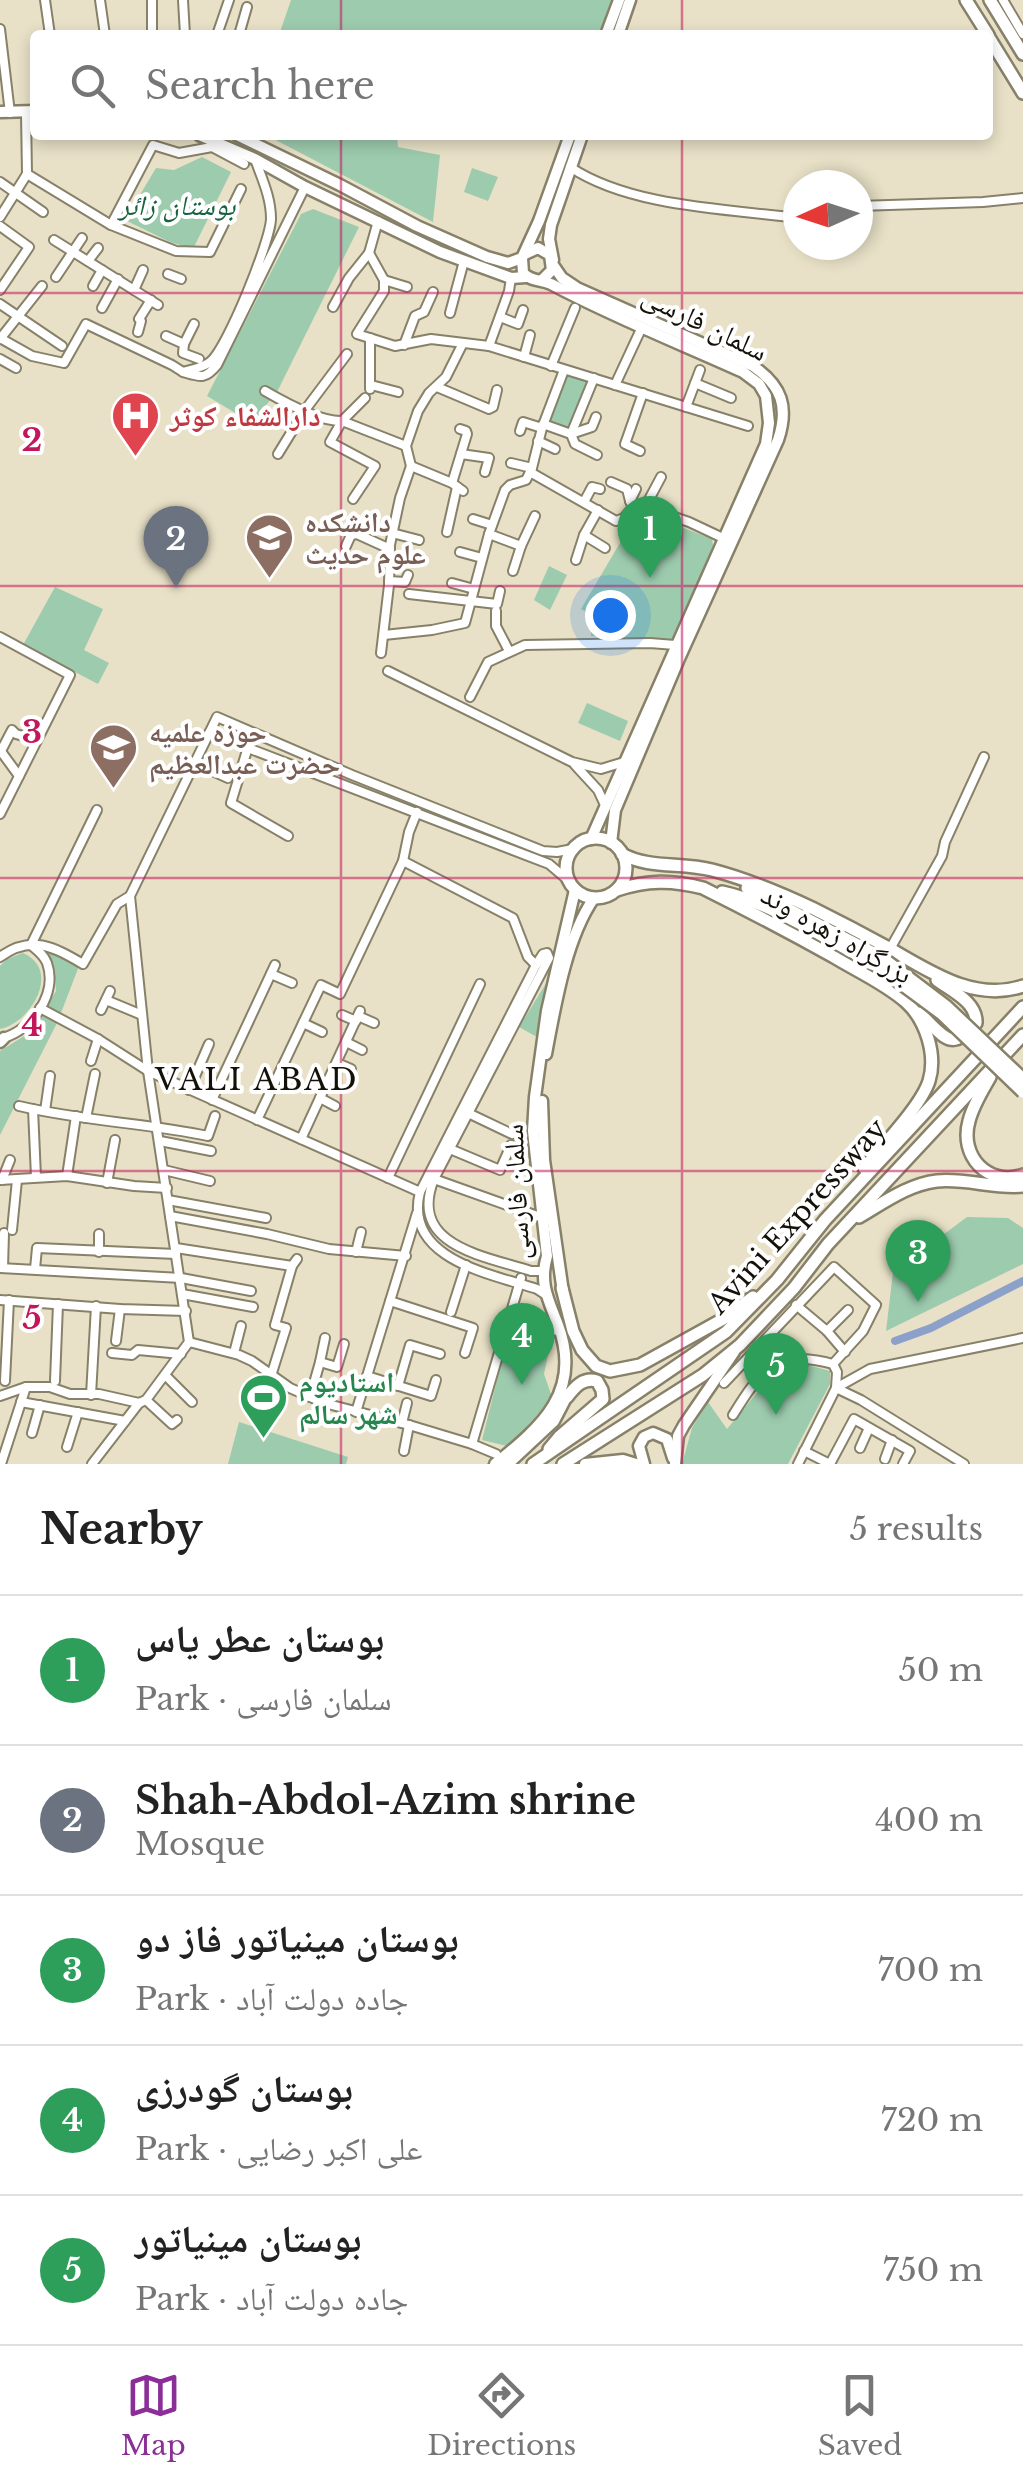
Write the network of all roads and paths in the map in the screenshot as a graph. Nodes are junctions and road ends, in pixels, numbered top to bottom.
1 (45, 0) edge
2 (100, 0) edge
3 (152, 0) edge
4 (183, 0) edge
5 (229, 0) edge
6 (619, 0) edge
7 (630, 0) edge
8 (966, 0) edge
9 (990, 0) edge
10 (1003, 0) edge
11 (247, 6) dead end
12 (35, 26) dead end
13 (0, 30) edge
14 (49, 30) edge
15 (104, 30) edge
16 (152, 30) edge
17 (185, 30) edge
18 (220, 30) edge
19 (241, 30) edge
20 (608, 30) edge
21 (620, 30) edge
22 (985, 30) edge
23 (1023, 34) edge
24 (993, 43) edge
25 (1023, 54) edge
26 (1023, 93) edge
27 (5, 112) edge
28 (30, 112) edge
29 (155, 140) edge
30 (209, 140) edge
31 (247, 140) edge
32 (568, 140) edge
33 (580, 140) edge
34 (250, 161) junction
35 (570, 168) junction
36 (27, 174) junction
37 (0, 182) edge
38 (305, 188) junction
39 (241, 189) dead end
40 (16, 193) junction
41 (1023, 198) edge
42 (873, 206) edge
43 (43, 212) dead end
44 (1, 213) edge
45 (783, 216) edge
46 (378, 221) junction
47 (110, 225) junction
48 (0, 226) edge
49 (82, 238) dead end
50 (54, 240) dead end
51 (98, 248) dead end
52 (73, 251) junction
53 (440, 252) junction
54 (369, 253) junction
55 (524, 256) junction
56 (88, 261) junction
57 (464, 261) junction
58 (553, 262) junction
59 (434, 263) dead end
60 (102, 270) junction
61 (143, 270) dead end
62 (168, 274) dead end
63 (526, 277) junction
64 (56, 278) dead end
65 (511, 278) junction
66 (118, 279) junction
67 (182, 279) dead end
68 (384, 280) junction
69 (542, 280) junction
70 (42, 286) dead end
71 (93, 286) dead end
72 (407, 287) dead end
73 (0, 290) edge
74 (134, 290) junction
75 (434, 298) dead end
76 (0, 304) edge
77 (333, 307) dead end
78 (102, 308) dead end
79 (574, 308) dead end
80 (523, 310) dead end
81 (450, 313) dead end
82 (16, 316) junction
83 (500, 317) junction
84 (194, 324) dead end
85 (642, 327) junction
86 (138, 332) dead end
87 (166, 336) dead end
88 (530, 336) dead end
89 (0, 339) edge
90 (374, 339) junction
91 (462, 344) junction
92 (404, 345) junction
93 (62, 346) dead end
94 (489, 346) junction
95 (183, 348) junction
96 (346, 354) dead end
97 (524, 357) junction
98 (0, 359) edge
99 (199, 359) dead end
100 (172, 365) junction
101 (551, 366) junction
102 (16, 368) dead end
103 (564, 370) junction
104 (700, 370) dead end
105 (182, 372) junction
106 (594, 378) junction
107 (695, 383) junction
108 (616, 385) junction
109 (437, 386) junction
110 (265, 390) dead end
111 (497, 390) dead end
112 (390, 394) dead end
113 (643, 394) junction
114 (365, 398) dead end
115 (732, 398) dead end
116 (584, 403) junction
117 (595, 407) dead end
118 (686, 407) junction
119 (304, 410) junction
120 (596, 418) dead end
121 (342, 421) junction
122 (542, 426) junction
123 (748, 426) dead end
124 (460, 429) dead end
125 (520, 431) dead end
126 (571, 434) junction
127 (538, 441) junction
128 (406, 446) junction
129 (555, 448) dead end
130 (640, 451) dead end
131 (278, 454) dead end
132 (461, 454) junction
133 (597, 455) dead end
134 (511, 462) dead end
135 (411, 466) junction
136 (531, 470) junction
137 (371, 472) junction
138 (485, 472) dead end
139 (383, 477) dead end
140 (661, 477) dead end
141 (615, 482) dead end
142 (600, 489) dead end
143 (455, 490) junction
144 (636, 490) dead end
145 (571, 495) junction
146 (353, 498) dead end
147 (584, 502) junction
148 (631, 504) junction
149 (565, 506) dead end
150 (645, 507) junction
151 (598, 510) junction
152 (536, 516) dead end
153 (473, 519) dead end
154 (491, 529) junction
155 (447, 532) dead end
156 (392, 534) junction
157 (526, 535) junction
158 (584, 536) junction
159 (725, 539) junction
160 (419, 540) dead end
161 (538, 540) dead end
162 (346, 546) dead end
163 (521, 546) junction
164 (605, 548) dead end
165 (390, 549) junction
166 (460, 552) dead end
167 (482, 558) junction
168 (576, 560) dead end
169 (513, 572) dead end
170 (408, 575) dead end
171 (389, 581) junction
172 (452, 583) dead end
173 (474, 589) junction
174 (500, 591) dead end
175 (408, 594) dead end
176 (471, 600) junction
177 (496, 611) dead end
178 (384, 634) junction
179 (0, 637) edge
180 (675, 645) junction
181 (15, 646) junction
182 (509, 651) junction
183 (382, 653) dead end
184 (8, 659) dead end
185 (388, 671) dead end
186 (470, 697) dead end
187 (209, 733) junction
188 (37, 740) junction
189 (248, 747) junction
190 (1, 751) edge
191 (303, 755) junction
192 (984, 758) dead end
193 (193, 762) junction
194 (572, 762) junction
195 (624, 762) junction
196 (299, 768) junction
197 (18, 776) junction
198 (228, 778) dead end
199 (606, 806) junction
200 (97, 810) dead end
201 (417, 812) junction
202 (0, 814) edge
203 (288, 836) dead end
204 (591, 839) junction
205 (611, 843) junction
206 (573, 849) junction
207 (622, 854) junction
208 (403, 861) junction
209 (572, 886) junction
210 (703, 888) junction
211 (616, 890) junction
212 (130, 896) junction
213 (594, 898) junction
214 (32, 945) junction
215 (882, 957) junction
216 (0, 958) edge
217 (536, 965) junction
218 (926, 971) junction
219 (292, 983) dead end
220 (480, 984) dead end
221 (1023, 986) edge
222 (908, 1004) junction
223 (1023, 1007) edge
224 (40, 1008) junction
225 (100, 1010) dead end
226 (342, 1014) dead end
227 (142, 1016) junction
228 (358, 1016) junction
229 (303, 1022) junction
230 (374, 1023) dead end
231 (322, 1032) dead end
232 (1023, 1035) edge
233 (1, 1039) edge
234 (98, 1040) junction
235 (346, 1042) junction
236 (209, 1044) dead end
237 (362, 1050) dead end
238 (91, 1061) dead end
239 (337, 1063) junction
240 (998, 1063) junction
241 (352, 1069) dead end
242 (148, 1072) junction
243 (94, 1074) dead end
244 (50, 1076) dead end
245 (1023, 1079) edge
246 (189, 1090) junction
247 (1023, 1092) edge
248 (320, 1098) junction
249 (212, 1100) junction
250 (19, 1106) dead end
251 (335, 1106) dead end
252 (33, 1109) junction
253 (45, 1111) junction
254 (468, 1113) junction
255 (214, 1116) dead end
256 (81, 1117) junction
257 (257, 1120) junction
258 (157, 1126) junction
259 (512, 1134) dead end
260 (115, 1140) dead end
261 (302, 1140) junction
262 (160, 1142) junction
263 (511, 1145) dead end
264 (450, 1148) junction
265 (211, 1151) dead end
266 (10, 1160) dead end
267 (164, 1170) junction
268 (1023, 1175) edge
269 (36, 1176) junction
270 (67, 1176) junction
271 (388, 1178) junction
272 (434, 1179) junction
273 (1, 1180) edge
274 (17, 1180) junction
275 (210, 1180) dead end
276 (107, 1183) junction
277 (1023, 1186) edge
278 (166, 1188) junction
279 (850, 1193) junction
280 (422, 1196) junction
281 (168, 1200) junction
282 (417, 1213) junction
283 (170, 1216) junction
284 (266, 1218) dead end
285 (542, 1218) junction
286 (847, 1224) junction
287 (361, 1232) dead end
288 (99, 1234) dead end
289 (332, 1237) dead end
290 (388, 1240) dead end
291 (329, 1249) junction
292 (176, 1251) junction
293 (99, 1252) junction
294 (356, 1252) junction
295 (386, 1254) junction
296 (406, 1256) junction
297 (466, 1265) junction
298 (2, 1268) edge
299 (35, 1269) junction
300 (537, 1271) junction
301 (180, 1278) junction
302 (777, 1280) junction
303 (523, 1282) junction
304 (562, 1288) junction
305 (251, 1291) dead end
306 (182, 1294) junction
307 (546, 1295) junction
308 (5, 1300) edge
309 (390, 1301) junction
310 (58, 1304) junction
311 (796, 1305) junction
312 (96, 1306) junction
313 (253, 1307) dead end
314 (120, 1309) junction
315 (848, 1310) dead end
316 (186, 1312) junction
317 (451, 1312) dead end
318 (241, 1326) dead end
319 (506, 1326) junction
320 (560, 1331) junction
321 (826, 1331) junction
322 (325, 1338) dead end
323 (1023, 1338) edge
324 (116, 1342) dead end
325 (190, 1342) junction
326 (344, 1344) dead end
327 (740, 1345) junction
328 (464, 1352) dead end
329 (845, 1352) junction
330 (112, 1354) dead end
331 (181, 1354) junction
332 (234, 1354) junction
333 (440, 1354) dead end
334 (320, 1362) junction
335 (834, 1364) junction
336 (165, 1375) junction
337 (272, 1376) junction
338 (367, 1376) junction
339 (55, 1380) dead end
340 (436, 1380) dead end
341 (6, 1381) dead end
342 (724, 1383) dead end
343 (398, 1386) junction
344 (26, 1387) junction
345 (836, 1388) junction
346 (91, 1395) junction
347 (0, 1396) edge
348 (310, 1397) junction
349 (567, 1397) junction
350 (21, 1402) junction
351 (142, 1402) junction
352 (192, 1402) dead end
353 (40, 1404) junction
354 (407, 1404) dead end
355 (78, 1412) junction
356 (356, 1412) junction
357 (733, 1416) dead end
358 (177, 1420) dead end
359 (125, 1421) junction
360 (0, 1422) edge
361 (406, 1424) junction
362 (14, 1425) junction
363 (869, 1428) junction
364 (32, 1433) dead end
365 (892, 1440) junction
366 (472, 1444) junction
367 (66, 1447) dead end
368 (860, 1448) dead end
369 (404, 1451) dead end
370 (804, 1451) junction
371 (496, 1459) edge
372 (885, 1459) dead end
373 (538, 1460) edge
374 (1, 1464) edge
375 (92, 1464) edge
376 (508, 1464) edge
377 (563, 1464) edge
378 (585, 1464) edge
379 (636, 1464) edge
380 (644, 1464) edge
381 (674, 1464) edge
382 (798, 1464) edge
383 (830, 1464) edge
384 (903, 1464) edge
385 (964, 1464) edge

1 - 14 street
2 - 15 street
3 - 16 street
4 - 17 street
5 - 18 street
6 - 20 main road
7 - 21 main road
8 - 22 highway
9 - 25 highway
10 - 23 street
11 - 19 street
12 - 14 street
13 - 27 street
24 - 26 highway
27 - 28 main road
28 - 36 street
29 - 34 street
29 - 47 street
30 - 34 main road
31 - 55 main road
32 - 55 main road
33 - 35 main road
34 - 38 main road
34 - 105 street
35 - 45 street
35 - 58 main road
36 - 40 street
36 - 47 street
37 - 40 street
38 - 46 main road
38 - 105 street
39 - 47 street
40 - 43 street
40 - 44 street
41 - 42 street
46 - 53 main road
46 - 54 street
48 - 73 street
49 - 52 street
50 - 52 street
51 - 56 street
52 - 56 street
52 - 64 street
53 - 57 main road
53 - 59 street
54 - 68 street
54 - 77 street
55 - 58 main road
55 - 63 main road
56 - 60 street
57 - 65 main road
57 - 81 street
58 - 69 main road
58 - 205 main road, سلمان فارسی
60 - 66 street
60 - 71 street
61 - 74 street
62 - 67 street
63 - 65 main road
63 - 69 main road
65 - 83 street
66 - 74 street
66 - 78 street
68 - 72 street
68 - 90 street
69 - 85 main road, سلمان فارسی
70 - 82 street
74 - 86 street
75 - 92 street
76 - 82 street
79 - 101 street
80 - 83 street
82 - 89 street
82 - 93 street
83 - 94 street
84 - 95 street
85 - 108 street
85 - 159 main road, سلمان فارسی
87 - 95 street
88 - 97 street
89 - 100 street
90 - 92 street
90 - 112 street
91 - 92 street
91 - 94 street
91 - 109 street
94 - 97 street
95 - 99 street
95 - 100 street
96 - 119 street
97 - 101 street
98 - 102 street
100 - 105 street
101 - 103 street
103 - 106 street
103 - 122 street
104 - 107 street
106 - 108 street
106 - 116 street
107 - 115 street
107 - 118 street
108 - 113 street
109 - 111 street
109 - 128 street
110 - 119 street
113 - 118 street
113 - 130 street
114 - 121 street
116 - 117 street
116 - 126 street
118 - 123 street
119 - 121 street
119 - 131 street
120 - 126 street
121 - 128 street
121 - 137 street
122 - 125 street
122 - 126 street
122 - 127 street
124 - 132 street
126 - 133 street
127 - 129 street
127 - 136 street
128 - 135 street
132 - 138 street
132 - 143 street
134 - 136 street
135 - 143 street
135 - 156 street
136 - 145 street
136 - 154 street
137 - 139 street
137 - 146 street
140 - 150 street
141 - 148 street
142 - 147 street
143 - 155 street
144 - 148 street
145 - 147 street
145 - 149 street
147 - 151 street
148 - 150 street
148 - 151 street
150 - 159 street
151 - 158 street
152 - 157 street
153 - 154 street
154 - 163 street
154 - 167 street
156 - 160 street
156 - 165 street
157 - 161 street
157 - 163 street
158 - 164 street
158 - 168 street
159 - 180 main road, سلمان فارسی
162 - 165 street
163 - 169 street
165 - 171 street
166 - 167 street
167 - 173 street
170 - 171 street
171 - 178 street
172 - 173 street
173 - 176 street
174 - 176 street
175 - 176 street
176 - 178 street
177 - 182 street
178 - 183 street
179 - 181 street
180 - 182 street
180 - 195 main road, سلمان فارسی
181 - 184 street
181 - 188 street
182 - 186 street
185 - 194 street
187 - 189 street
187 - 191 street
187 - 193 street
188 - 190 street
188 - 197 street
189 - 196 street
189 - 203 street
190 - 197 street
191 - 196 street
191 - 206 street
192 - 215 street
193 - 198 street
193 - 212 street
194 - 195 street
194 - 199 street
195 - 199 main road, سلمان فارسی
196 - 201 street
197 - 202 street
199 - 204 main road, سلمان فارسی
200 - 214 street
201 - 208 street
201 - 209 street
204 - 205 highway
204 - 206 highway
205 - 207 highway
206 - 209 highway
207 - 211 highway
207 - 215 highway, بزرگراه زهره وند
208 - 217 street
208 - 229 street
209 - 213 highway
209 - 285 main road, سلمان فارسی
210 - 211 highway, بزرگراه زهره وند
210 - 215 highway, بزرگراه زهره وند
210 - 222 highway, بزرگراه زهره وند
211 - 213 highway
212 - 214 street
212 - 227 street
213 - 304 main road, سلمان فارسی
214 - 216 street
214 - 224 street
215 - 218 highway, بزرگراه زهره وند
215 - 245 highway, بزرگراه زهره وند, bridge
215 - 247 highway, بزرگراه زهره وند, bridge
217 - 254 street
217 - 280 street
218 - 221 highway, بزرگراه زهره وند
218 - 222 highway
219 - 249 street
220 - 271 street
222 - 279 highway, بزرگراه زهره وند
223 - 279 highway, Avini Expressway
224 - 233 street
224 - 234 street
225 - 227 street
226 - 228 street
227 - 242 street
228 - 230 street
228 - 235 street
229 - 231 street
229 - 257 street
232 - 240 highway, Avini Expressway
234 - 238 street
234 - 242 street
235 - 237 street
235 - 239 street
236 - 246 street
239 - 241 street
239 - 248 street
240 - 268 highway
240 - 286 highway, Avini Expressway
242 - 246 street
242 - 258 street
243 - 256 street
244 - 253 street
246 - 249 street
248 - 251 street
248 - 261 street
249 - 257 street
250 - 252 street
252 - 253 street
252 - 269 street
253 - 256 street
254 - 259 street
254 - 264 street
255 - 258 street
256 - 258 street
256 - 270 street
257 - 261 street
258 - 262 street
260 - 276 street
261 - 271 street
262 - 265 street
262 - 267 street
263 - 264 street
264 - 272 street
266 - 273 street
267 - 275 street
267 - 278 street
269 - 270 street
269 - 274 street
270 - 276 street
271 - 280 street
272 - 280 street
272 - 285 street
273 - 274 street
274 - 298 street
276 - 278 street
277 - 286 highway
278 - 281 street
279 - 302 highway, Avini Expressway
280 - 282 street
280 - 300 street
281 - 283 street
281 - 284 street
282 - 296 street
282 - 297 street
283 - 291 street
283 - 292 street
285 - 300 main road, سلمان فارسی
286 - 327 highway, Avini Expressway
287 - 294 street
288 - 293 street
289 - 291 street
290 - 295 street
291 - 294 street
292 - 293 street
292 - 301 street
292 - 337 street
293 - 299 street
294 - 295 street
295 - 296 street
296 - 309 street
297 - 303 street
297 - 317 street
298 - 299 street
299 - 301 street
300 - 303 street
300 - 307 main road, سلمان فارسی
301 - 305 street
301 - 306 street
302 - 304 highway
302 - 373 highway, Avini Expressway
303 - 307 street
303 - 319 street
304 - 349 main road, سلمان فارسی
306 - 313 street
306 - 316 street
307 - 320 main road, سلمان فارسی
308 - 310 street
308 - 341 street
309 - 328 street
309 - 338 street
310 - 312 street
310 - 339 street
311 - 321 street
311 - 329 street
311 - 342 street
312 - 314 street
312 - 346 street
314 - 316 street
314 - 324 street
315 - 321 street
316 - 325 street
318 - 332 street
319 - 320 street
319 - 366 street
320 - 371 main road, سلمان فارسی
321 - 329 street
322 - 334 street
323 - 345 street
325 - 331 street
325 - 332 street
326 - 334 street
327 - 377 highway, Avini Expressway
327 - 381 main road
329 - 335 street
330 - 331 street
331 - 336 street
332 - 337 street
333 - 343 street
334 - 348 street
335 - 345 street
335 - 357 street
336 - 351 street
336 - 352 street
337 - 348 street
338 - 343 street
338 - 356 street
340 - 343 street
344 - 346 street
344 - 347 street
344 - 350 street
345 - 370 street
345 - 385 street
346 - 351 street
348 - 356 street
349 - 373 highway
349 - 376 main road
350 - 353 street
350 - 362 street
351 - 358 street
351 - 359 street
353 - 355 street
353 - 364 street
354 - 361 street
355 - 359 street
355 - 367 street
356 - 361 street
359 - 375 street
360 - 362 street
361 - 366 street
361 - 369 street
362 - 374 street
363 - 365 street
363 - 368 street
363 - 383 street
365 - 372 street
365 - 384 street
366 - 371 street
370 - 382 street
370 - 383 street
378 - 379 main road
380 - 381 main road

